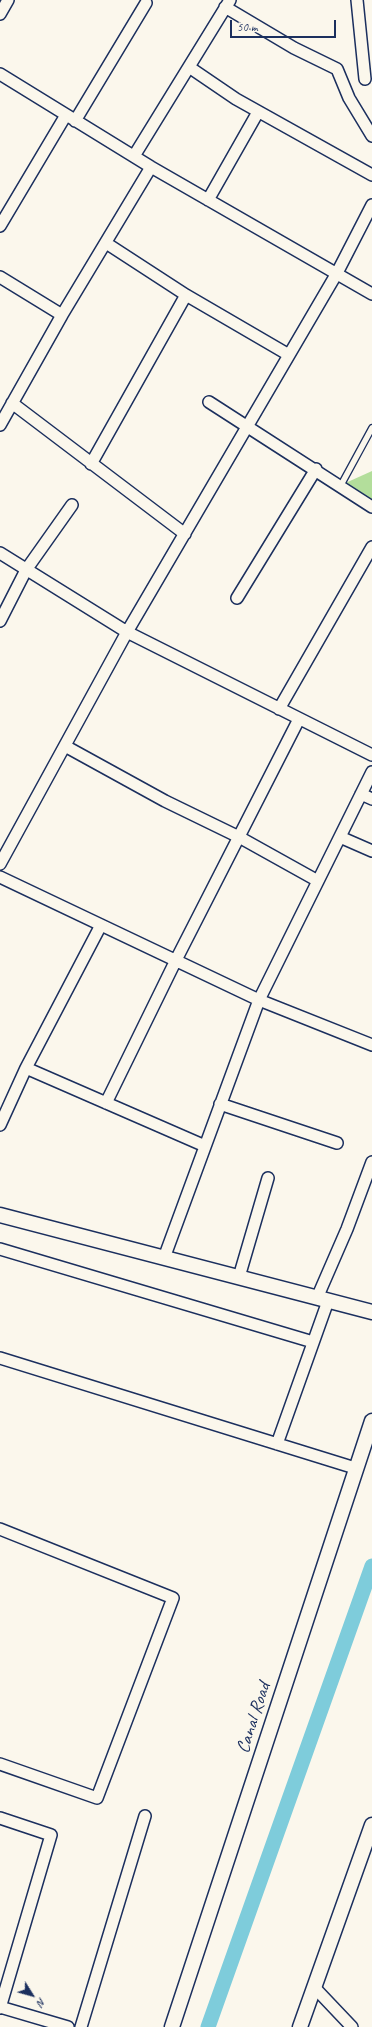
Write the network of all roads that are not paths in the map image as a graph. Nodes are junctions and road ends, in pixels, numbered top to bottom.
1 (8, 0) edge
2 (358, 0) edge
3 (146, 3) dead end
4 (228, 4) edge
5 (0, 14) edge
6 (189, 67) junction
7 (0, 74) edge
8 (365, 79) dead end
9 (258, 112) junction
10 (70, 118) junction
11 (372, 136) edge
12 (134, 156) junction
13 (151, 167) junction
14 (372, 175) edge
15 (208, 200) junction
16 (372, 205) edge
17 (0, 226) edge
18 (106, 243) junction
19 (337, 273) junction
20 (0, 277) edge
21 (372, 294) edge
22 (186, 295) junction
23 (62, 315) junction
24 (289, 355) junction
25 (210, 402) dead end
26 (12, 403) junction
27 (0, 425) edge
28 (248, 425) junction
29 (372, 428) edge
30 (91, 464) junction
31 (316, 470) junction
32 (341, 485) junction
33 (72, 505) dead end
34 (372, 507) edge
35 (184, 534) junction
36 (372, 547) edge
37 (0, 553) edge
38 (26, 570) junction
39 (237, 598) dead end
40 (0, 621) edge
41 (127, 632) junction
42 (279, 709) junction
43 (300, 719) junction
44 (65, 746) junction
45 (372, 756) edge
46 (372, 772) edge
47 (361, 794) junction
48 (372, 798) edge
49 (239, 837) junction
50 (340, 837) junction
51 (372, 851) edge
52 (0, 864) edge
53 (0, 877) edge
54 (318, 881) junction
55 (101, 925) junction
56 (176, 960) junction
57 (259, 1000) junction
58 (372, 1046) edge
59 (26, 1068) junction
60 (106, 1103) junction
61 (220, 1104) junction
62 (0, 1125) edge
63 (337, 1143) dead end
64 (205, 1146) junction
65 (372, 1162) edge
66 (268, 1178) dead end
67 (0, 1215) edge
68 (0, 1249) edge
69 (164, 1258) junction
70 (238, 1277) junction
71 (322, 1299) junction
72 (372, 1312) edge
73 (313, 1342) junction
74 (0, 1358) edge
75 (372, 1421) edge
76 (277, 1444) junction
77 (356, 1468) junction
78 (0, 1529) edge
79 (0, 1764) edge
80 (145, 1816) dead end
81 (0, 1818) edge
82 (372, 1825) edge
83 (314, 1988) junction
84 (0, 2007) edge
85 (68, 2027) edge
86 (81, 2027) edge
87 (172, 2027) edge
88 (300, 2027) edge
89 (352, 2027) edge

1 - 5 street
2 - 8 street
3 - 10 street
4 - 6 street
4 - 11 street
6 - 9 street
6 - 12 street
7 - 10 street
9 - 14 street
9 - 15 street
10 - 12 street
10 - 17 street
12 - 13 street
13 - 15 street
13 - 18 street
15 - 19 street
16 - 19 street
18 - 22 street
18 - 23 street
19 - 21 street
19 - 24 street
20 - 23 street
22 - 24 street
22 - 30 street
23 - 26 street
24 - 28 street
25 - 28 street
26 - 27 street
26 - 30 street
28 - 31 street
28 - 35 street
29 - 32 lane
30 - 35 street
31 - 32 street
31 - 39 street
32 - 34 street
33 - 38 street
35 - 41 street
36 - 42 street
37 - 38 street
38 - 40 street
38 - 41 street
41 - 42 street
41 - 44 street
42 - 43 street
43 - 45 street
43 - 49 street
44 - 49 street
44 - 52 street
46 - 47 street
47 - 48 street
47 - 50 street
49 - 54 street
49 - 56 street
50 - 51 street
50 - 54 street
53 - 55 street
54 - 57 street
55 - 56 street
55 - 59 street
56 - 57 street
56 - 60 street
57 - 58 street
57 - 61 street
59 - 60 street
59 - 62 street
60 - 64 street
61 - 63 street
61 - 64 street
64 - 69 street
65 - 71 street
66 - 70 street
67 - 69 street
68 - 73 street
69 - 70 street
70 - 71 street
71 - 72 street
71 - 73 street
73 - 76 street
74 - 76 street
75 - 77 street, Canal Road
76 - 77 street
77 - 87 street, Canal Road
78 - 79 street
80 - 86 street
81 - 84 street
82 - 83 street
83 - 88 street
83 - 89 street
84 - 85 street

